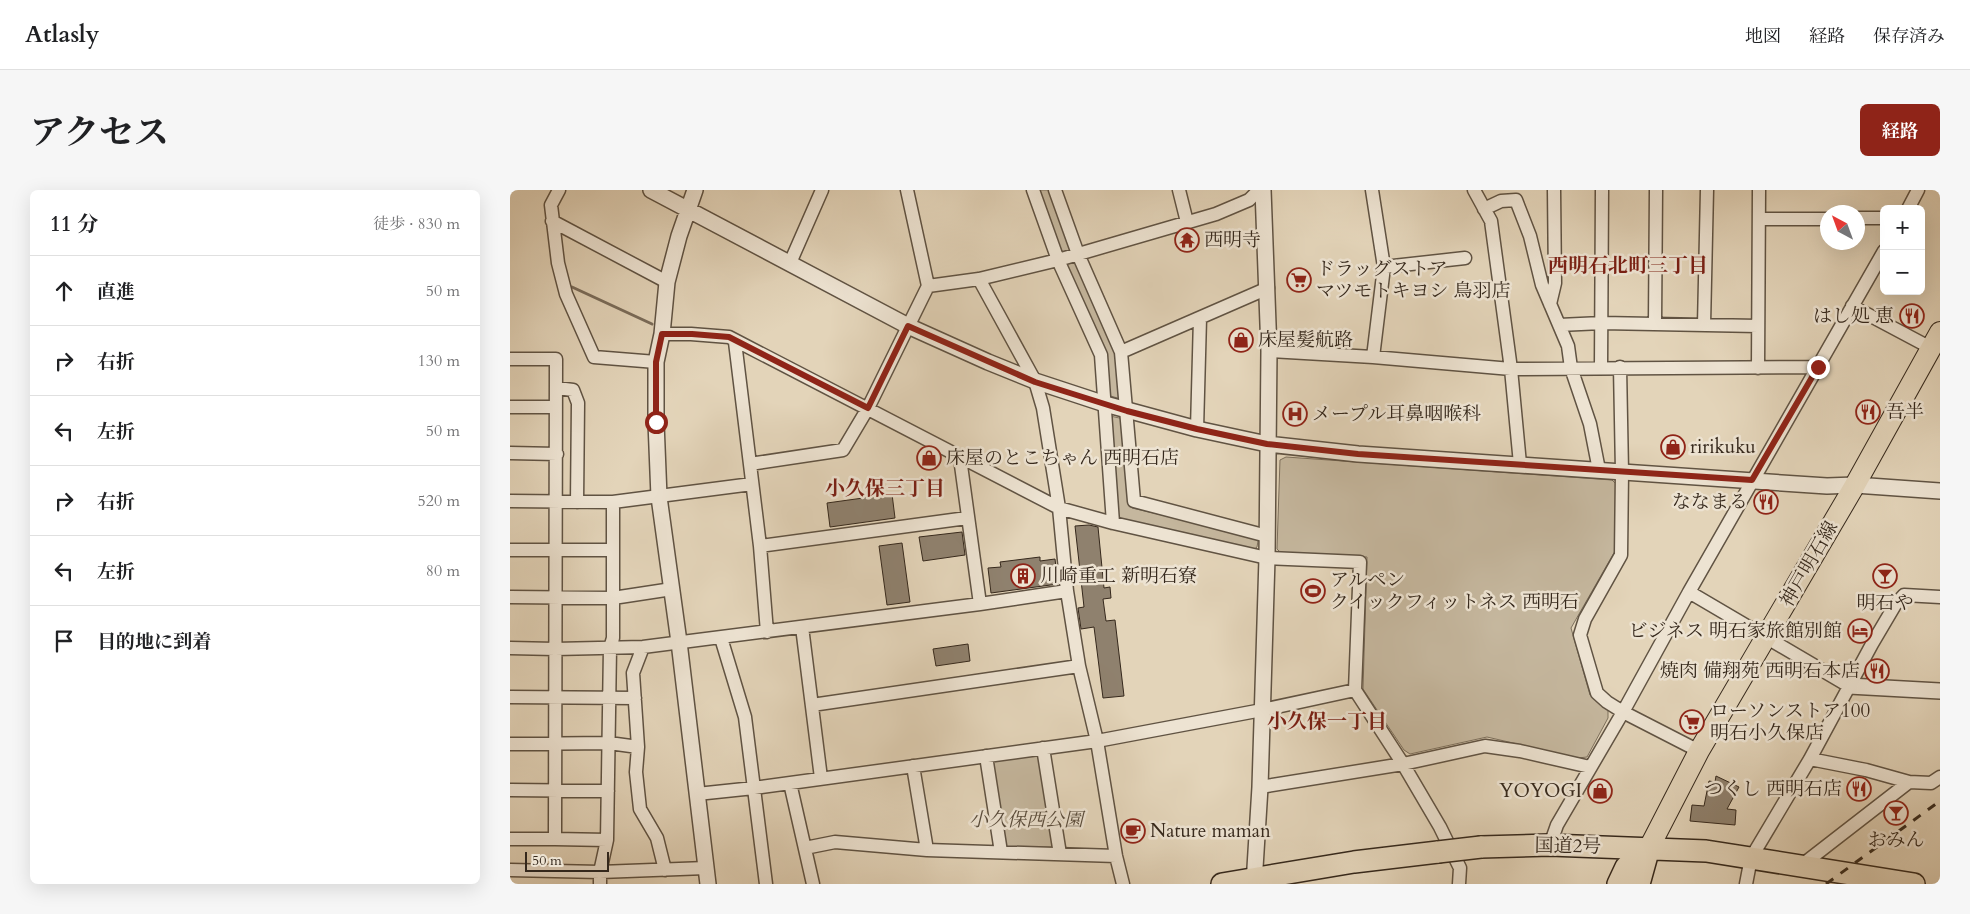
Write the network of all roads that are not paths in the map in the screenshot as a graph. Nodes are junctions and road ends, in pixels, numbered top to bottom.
1 (559, 190) edge
2 (651, 190) edge
3 (695, 190) edge
4 (822, 190) edge
5 (907, 190) edge
6 (1033, 190) edge
7 (1055, 190) edge
8 (1179, 190) edge
9 (1259, 190) edge
10 (1263, 190) edge
11 (1372, 190) edge
12 (1474, 190) edge
13 (1554, 190) edge
14 (1602, 190) edge
15 (1656, 190) edge
16 (1706, 190) edge
17 (1759, 190) edge
18 (1918, 190) edge
19 (1910, 205) edge
20 (687, 209) junction
21 (1484, 209) junction
22 (1865, 218) edge
23 (1880, 218) edge
24 (1759, 219) junction
25 (1820, 219) edge
26 (552, 221) junction
27 (1187, 222) junction
28 (1078, 254) junction
29 (1465, 258) dead end
30 (1880, 258) edge
31 (1058, 260) junction
32 (790, 263) junction
33 (1384, 266) junction
34 (979, 279) junction
35 (667, 282) junction
36 (928, 286) junction
37 (1268, 288) junction
38 (1550, 304) junction
39 (1852, 306) junction
40 (1200, 318) junction
41 (1602, 323) junction
42 (1655, 324) junction
43 (1704, 324) junction
44 (1559, 325) junction
45 (908, 326) junction
46 (1758, 326) junction
47 (662, 334) junction
48 (735, 342) junction
49 (1937, 345) edge
50 (1269, 351) junction
51 (1120, 352) junction
52 (1373, 357) junction
53 (510, 359) edge
54 (656, 362) junction
55 (1602, 367) junction
56 (1620, 367) junction
57 (1818, 367) junction
58 (1511, 368) junction
59 (1571, 368) junction
60 (1758, 368) junction
61 (1035, 382) junction
62 (556, 388) junction
63 (1105, 404) junction
64 (510, 407) edge
65 (556, 407) junction
66 (868, 408) junction
67 (1127, 411) junction
68 (1197, 429) junction
69 (1267, 444) junction
70 (510, 454) edge
71 (557, 454) junction
72 (960, 458) junction
73 (750, 464) junction
74 (1520, 464) junction
75 (1599, 470) junction
76 (1622, 472) junction
77 (1752, 480) junction
78 (752, 484) junction
79 (1855, 485) junction
80 (1940, 491) edge
81 (659, 497) junction
82 (510, 501) edge
83 (557, 501) junction
84 (577, 502) junction
85 (613, 502) junction
86 (1059, 508) junction
87 (967, 518) junction
88 (1113, 523) junction
89 (1267, 536) junction
90 (760, 546) junction
91 (510, 550) edge
92 (613, 550) junction
93 (556, 551) junction
94 (1267, 558) junction
95 (672, 588) junction
96 (1067, 591) junction
97 (1689, 592) junction
98 (510, 597) edge
99 (555, 597) junction
100 (1940, 597) edge
101 (613, 598) junction
102 (980, 604) junction
103 (802, 626) junction
104 (768, 632) junction
105 (1766, 637) junction
106 (721, 638) junction
107 (679, 642) junction
108 (642, 647) junction
109 (510, 648) edge
110 (610, 648) junction
111 (554, 649) junction
112 (1079, 666) junction
113 (1849, 686) junction
114 (1355, 690) junction
115 (1940, 691) edge
116 (510, 697) edge
117 (555, 697) junction
118 (609, 697) junction
119 (635, 698) junction
120 (812, 705) junction
121 (1262, 710) junction
122 (1623, 712) junction
123 (1097, 741) junction
124 (609, 743) junction
125 (510, 744) edge
126 (555, 744) junction
127 (638, 747) junction
128 (1044, 748) junction
129 (1699, 751) junction
130 (986, 756) junction
131 (1810, 759) junction
132 (1403, 764) junction
133 (913, 766) junction
134 (1590, 767) junction
135 (1940, 777) edge
136 (821, 778) junction
137 (1910, 782) junction
138 (790, 783) junction
139 (1260, 787) junction
140 (754, 788) junction
141 (510, 790) edge
142 (555, 790) junction
143 (608, 791) junction
144 (697, 794) junction
145 (510, 839) edge
146 (555, 840) junction
147 (607, 840) junction
148 (1550, 845) junction
149 (805, 848) junction
150 (1649, 848) junction
151 (927, 850) junction
152 (1001, 852) junction
153 (1060, 854) junction
154 (1116, 856) junction
155 (1751, 858) junction
156 (1802, 865) junction
157 (706, 868) junction
158 (510, 870) edge
159 (665, 870) junction
160 (600, 878) edge
161 (1254, 881) edge
162 (1900, 883) edge
163 (708, 884) edge
164 (766, 884) edge
165 (813, 884) edge
166 (1123, 884) edge
167 (1222, 884) edge
168 (1459, 884) edge
169 (1618, 884) edge
170 (1639, 884) edge
171 (1746, 884) edge

1 - 26 street
2 - 20 street
3 - 20 street
4 - 32 street
5 - 36 street
6 - 31 street
7 - 28 street
8 - 27 street
9 - 27 street
10 - 37 street
11 - 33 street
12 - 21 street
13 - 38 street
14 - 41 street
15 - 42 street
16 - 43 street
17 - 24 street
18 - 19 street
20 - 32 street
20 - 35 street
21 - 38 street
21 - 58 street
22 - 23 street
24 - 25 street
24 - 46 street
26 - 35 street
26 - 54 street
27 - 28 street
28 - 31 street
28 - 51 street
29 - 33 street
30 - 39 street
31 - 34 street
31 - 63 street
32 - 45 street
33 - 52 street
34 - 36 street
34 - 61 street
35 - 47 street
36 - 45 street
37 - 40 street
37 - 50 street
38 - 44 street
39 - 49 street
39 - 57 street
40 - 51 street
40 - 68 street
41 - 42 street
41 - 44 street
41 - 55 street
42 - 43 street
43 - 46 street
44 - 59 street
45 - 61 street
45 - 66 street
46 - 60 street
47 - 48 street
47 - 54 street
48 - 66 street
48 - 73 street
49 - 79 main road, 神戸明石線
50 - 52 street
50 - 69 street
51 - 67 street
52 - 58 street
53 - 62 street
54 - 81 street
55 - 56 street
55 - 59 street
56 - 60 street
56 - 76 street
57 - 60 street
57 - 77 street
58 - 59 street
58 - 74 street
59 - 75 street
61 - 63 street
61 - 86 street
62 - 65 street
62 - 84 street
63 - 67 street
63 - 88 street
64 - 65 street
65 - 71 street
66 - 72 street
66 - 73 street
67 - 68 street
67 - 89 street
68 - 69 street
69 - 74 street
69 - 89 street
70 - 71 street
71 - 83 street
72 - 86 street
72 - 87 street
73 - 78 street
74 - 75 street
75 - 76 street
76 - 77 street
76 - 122 street
77 - 79 street
77 - 97 street
78 - 81 street
78 - 90 street
79 - 80 street
79 - 105 main road, 神戸明石線
81 - 85 street
81 - 95 street
82 - 83 street
83 - 84 street
83 - 93 street
84 - 85 street
85 - 92 street
86 - 88 street
86 - 96 street
87 - 90 street
87 - 102 street
88 - 94 street
89 - 94 street
90 - 104 street
91 - 93 street
92 - 93 street
92 - 101 street
93 - 99 street
94 - 114 street
94 - 121 street
95 - 101 street
95 - 107 street
96 - 102 street
96 - 112 street
97 - 105 street
97 - 122 street
98 - 99 street
99 - 101 street
99 - 111 street
100 - 113 street
101 - 110 street
102 - 103 street
103 - 104 street
103 - 120 street
104 - 106 street
105 - 113 street
105 - 129 main road, 神戸明石線
106 - 107 street
106 - 140 street
107 - 108 street
107 - 144 street
108 - 110 street
108 - 119 street
109 - 111 street
110 - 111 street
110 - 118 street
111 - 117 street
112 - 120 street
112 - 123 street
113 - 115 street
113 - 131 street
114 - 121 street
114 - 132 street
116 - 117 street
117 - 118 street
117 - 126 street
118 - 119 street
118 - 124 street
119 - 127 street
120 - 136 street
121 - 123 street
121 - 139 street
122 - 129 street
122 - 134 street
123 - 128 street
123 - 154 street
124 - 126 street
124 - 127 street
124 - 143 street
125 - 126 street
126 - 142 street
127 - 159 street
128 - 130 street
128 - 153 street
129 - 150 main road, 神戸明石線
130 - 133 street
130 - 152 street
131 - 137 street
131 - 155 street
132 - 134 street
132 - 139 street
132 - 168 street
133 - 136 street
133 - 151 street
134 - 148 street
135 - 137 street
136 - 138 street
137 - 156 street
138 - 140 street
138 - 149 street
139 - 161 street
140 - 144 street
140 - 164 street
141 - 142 street
142 - 143 street
142 - 146 street
143 - 147 street
144 - 157 street
145 - 146 street
146 - 147 street
147 - 160 street
148 - 150 highway, 国道2号
148 - 161 highway, 国道2号, bridge
149 - 151 street
149 - 165 street
150 - 155 highway, 国道2号
150 - 169 highway
150 - 170 highway
151 - 152 street
152 - 153 street
153 - 154 street
154 - 166 street
155 - 156 highway, 国道2号
155 - 171 street
156 - 162 highway, 国道2号
157 - 159 street
157 - 163 street
158 - 160 street
159 - 160 street
161 - 167 highway, 国道2号

